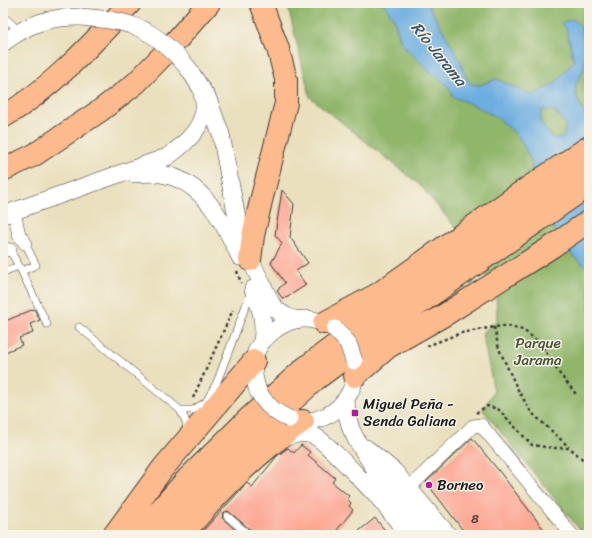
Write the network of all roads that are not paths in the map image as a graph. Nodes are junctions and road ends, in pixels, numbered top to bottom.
1 (130, 3) edge
2 (208, 3) edge
3 (261, 3) edge
4 (3, 19) edge
5 (17, 32) junction
6 (3, 43) edge
7 (200, 86) junction
8 (101, 110) junction
9 (3, 117) edge
10 (589, 147) edge
11 (589, 167) edge
12 (3, 170) edge
13 (112, 176) junction
14 (3, 185) edge
15 (589, 185) edge
16 (527, 209) junction
17 (8, 214) edge
18 (589, 221) edge
19 (26, 242) joint
20 (6, 249) edge
21 (248, 264) junction
22 (21, 268) junction
23 (3, 272) edge
24 (248, 288) junction
25 (296, 320) junction
26 (47, 324) dead end
27 (330, 326) junction
28 (79, 327) dead end
29 (258, 352) junction
30 (355, 369) junction
31 (346, 399) junction
32 (206, 402) junction
33 (180, 410) junction
34 (302, 420) junction
35 (185, 439) junction
36 (351, 446) junction
37 (268, 447) junction
38 (376, 484) junction
39 (411, 489) junction
40 (227, 516) dead end
41 (114, 535) edge
42 (138, 535) edge
43 (160, 535) edge
44 (182, 535) edge
45 (249, 535) edge
46 (409, 535) edge
47 (429, 535) edge
48 (448, 535) edge
49 (572, 535) edge

1 - 9 highway
2 - 8 highway
3 - 21 highway
4 - 5 lane
5 - 6 street
5 - 7 street, bridge
7 - 13 street
7 - 21 street
8 - 12 highway
8 - 14 highway
10 - 16 highway
11 - 16 highway
13 - 17 street
13 - 21 street
15 - 16 highway
16 - 27 highway
16 - 42 highway
16 - 43 highway
17 - 19 street
18 - 30 highway
19 - 22 lane
20 - 22 lane
21 - 24 street
21 - 25 street
22 - 23 lane
22 - 26 lane
24 - 29 street
24 - 32 lane
25 - 27 street
25 - 29 street
27 - 30 street, bridge
28 - 33 lane
29 - 34 street, bridge
29 - 35 highway
30 - 31 street
31 - 34 street
31 - 36 street
32 - 33 lane
32 - 35 lane
33 - 35 lane
34 - 36 street
34 - 37 highway
35 - 41 highway
36 - 38 street
36 - 39 street
37 - 38 street
37 - 44 highway
38 - 46 street
38 - 47 street
39 - 48 street
39 - 49 street
40 - 45 lane

